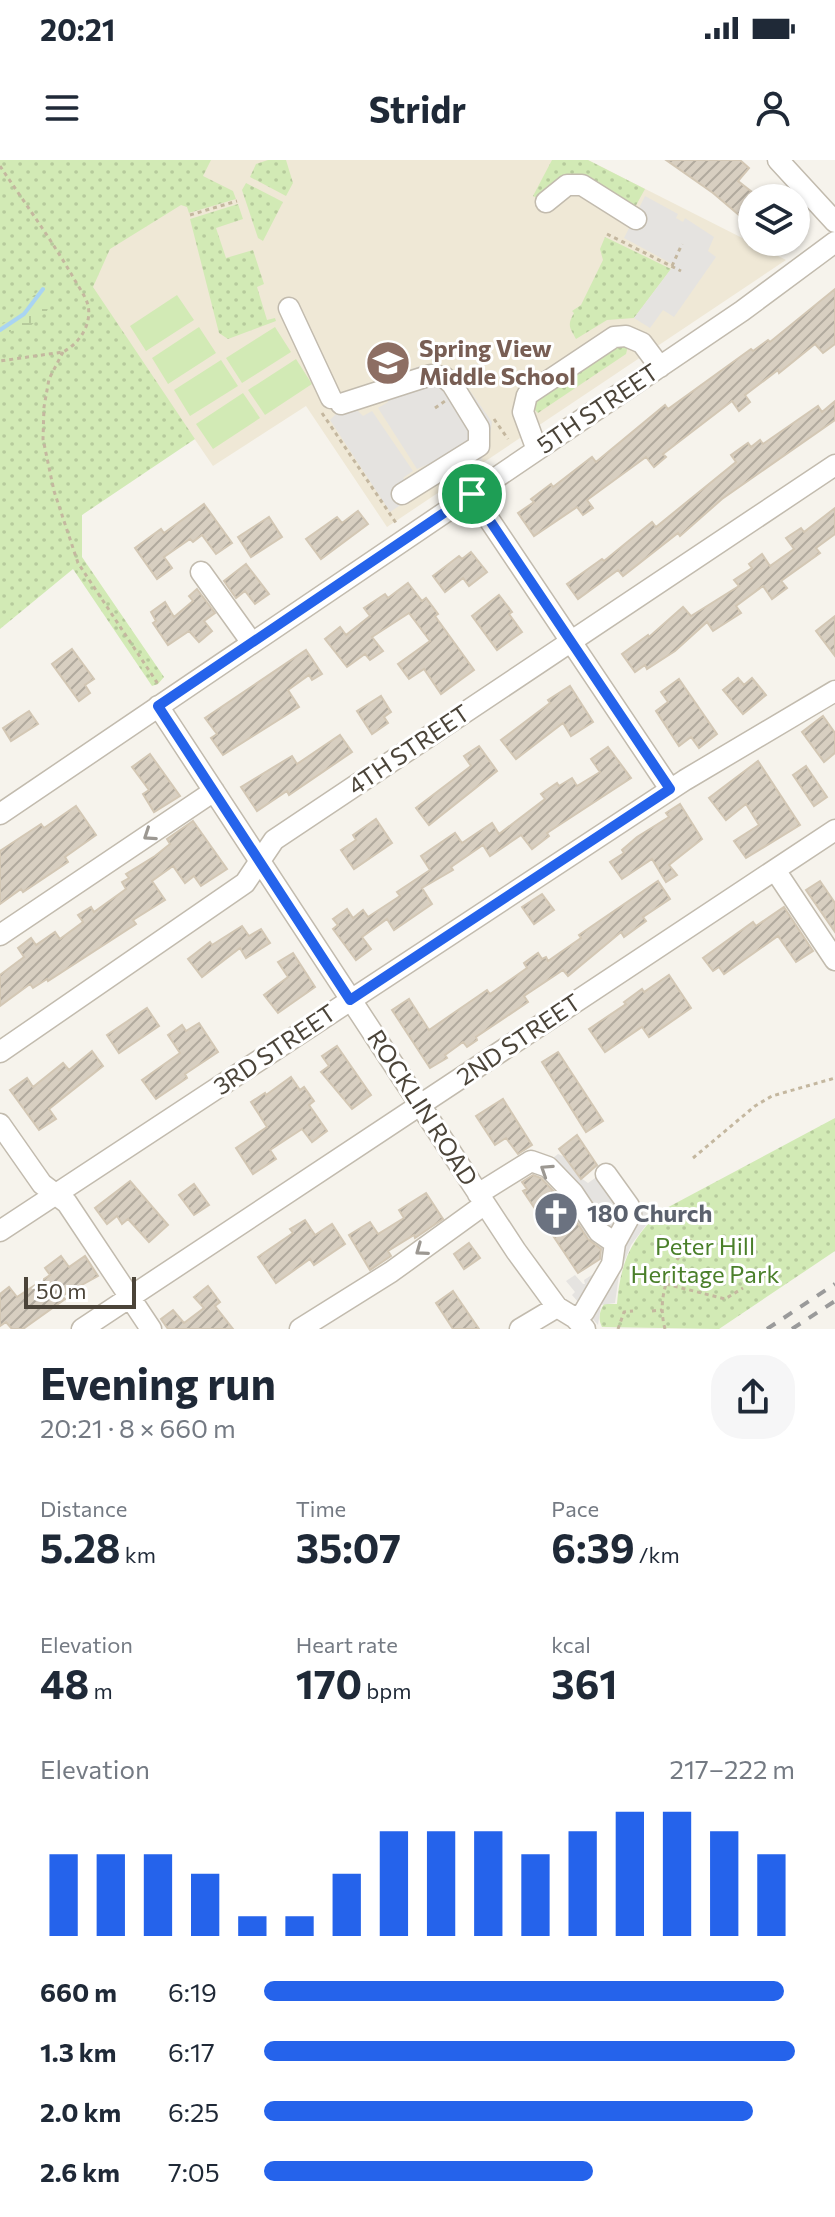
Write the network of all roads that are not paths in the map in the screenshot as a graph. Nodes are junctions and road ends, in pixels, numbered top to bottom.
1 (778, 160) edge
2 (546, 202) dead end
3 (636, 219) dead end
4 (835, 222) edge
5 (835, 242) edge
6 (289, 308) dead end
7 (660, 367) junction
8 (537, 450) junction
9 (459, 460) junction
10 (835, 465) edge
11 (476, 492) junction
12 (402, 494) dead end
13 (201, 572) dead end
14 (571, 641) junction
15 (252, 643) junction
16 (835, 691) edge
17 (158, 706) junction
18 (670, 789) junction
19 (214, 791) junction
20 (0, 814) edge
21 (835, 830) edge
22 (261, 863) junction
23 (775, 870) junction
24 (0, 935) edge
25 (835, 960) edge
26 (350, 1000) junction
27 (0, 1052) edge
28 (420, 1106) junction
29 (0, 1124) edge
30 (606, 1174) dead end
31 (54, 1194) junction
32 (482, 1199) junction
33 (0, 1231) edge
34 (615, 1243) junction
35 (130, 1297) junction
36 (571, 1321) edge
37 (82, 1329) edge
38 (151, 1329) edge
39 (300, 1329) edge
40 (520, 1329) edge

1 - 4 street
2 - 3 street
5 - 7 street, 5TH STREET
6 - 9 street
7 - 8 street, 5TH STREET
7 - 8 street
8 - 11 street, 5TH STREET
9 - 11 street
9 - 12 street
10 - 14 street, 4TH STREET
11 - 14 street
11 - 15 street, 5TH STREET
13 - 15 street
14 - 18 street
14 - 22 street, 4TH STREET
15 - 17 street, 5TH STREET
16 - 18 street, 3RD STREET
17 - 19 street, ROCKLIN ROAD
17 - 20 street, 5TH STREET
18 - 26 street, 3RD STREET
19 - 22 street, ROCKLIN ROAD
19 -> 24 street
21 - 23 street, 2ND STREET
22 - 26 street, ROCKLIN ROAD
22 - 27 street, 4TH STREET
23 - 25 street
23 - 28 street, 2ND STREET
26 - 28 street, ROCKLIN ROAD
26 - 31 street, 3RD STREET
28 - 32 street, ROCKLIN ROAD
28 - 35 street, 2ND STREET
29 - 31 street
30 - 34 street
31 - 33 street, 3RD STREET
31 - 35 street
34 -> 32 street
32 - 36 street, ROCKLIN ROAD
32 -> 39 street
34 - 36 street
35 - 37 street, 2ND STREET
35 - 38 street
36 - 40 street

